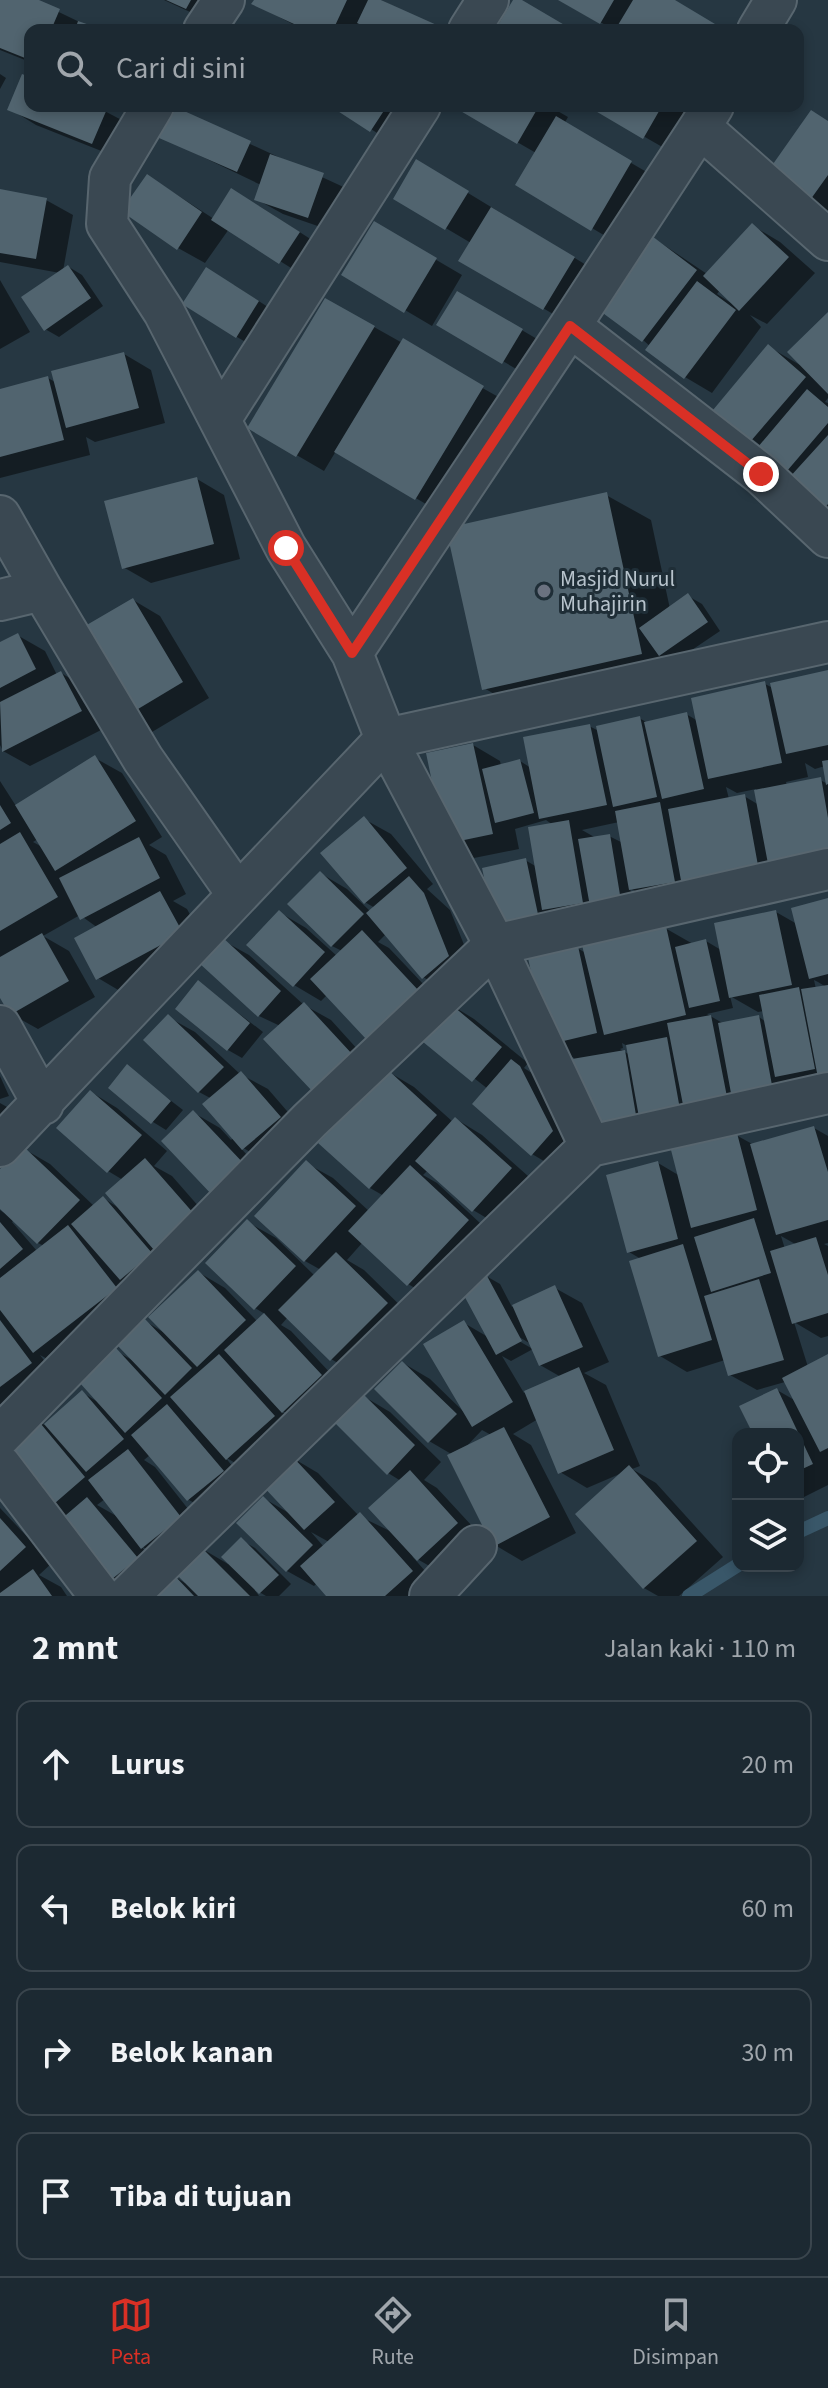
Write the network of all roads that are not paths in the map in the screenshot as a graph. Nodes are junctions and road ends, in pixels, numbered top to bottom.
1 (224, 0) edge
2 (488, 0) edge
3 (776, 0) edge
4 (208, 24) edge
5 (473, 24) edge
6 (762, 24) edge
7 (149, 112) edge
8 (416, 112) edge
9 (706, 116) edge
10 (828, 240) edge
11 (570, 326) junction
12 (221, 418) junction
13 (0, 516) edge
14 (828, 537) edge
15 (42, 590) junction
16 (0, 600) edge
17 (828, 642) edge
18 (352, 653) junction
19 (386, 739) junction
20 (828, 869) edge
21 (238, 895) junction
22 (495, 945) junction
23 (0, 1026) edge
24 (828, 1093) edge
25 (43, 1104) junction
26 (0, 1146) edge
27 (590, 1146) junction
28 (1, 1441) edge
29 (476, 1546) dead end
30 (100, 1596) edge
31 (128, 1596) edge
32 (430, 1596) edge

1 - 4 street
2 - 5 street
3 - 6 street
7 - 12 street
8 - 12 street
9 - 10 street
9 - 11 street
11 - 14 street
11 - 18 street
12 - 18 street
13 - 15 street
15 - 16 street
15 - 21 street
17 - 19 street
18 - 19 street
19 - 21 street
19 - 22 street
20 - 22 street
21 - 25 street
22 - 27 street
22 - 28 street
23 - 25 street
24 - 27 street
25 - 26 street
27 - 31 street
28 - 30 street
29 - 32 street

